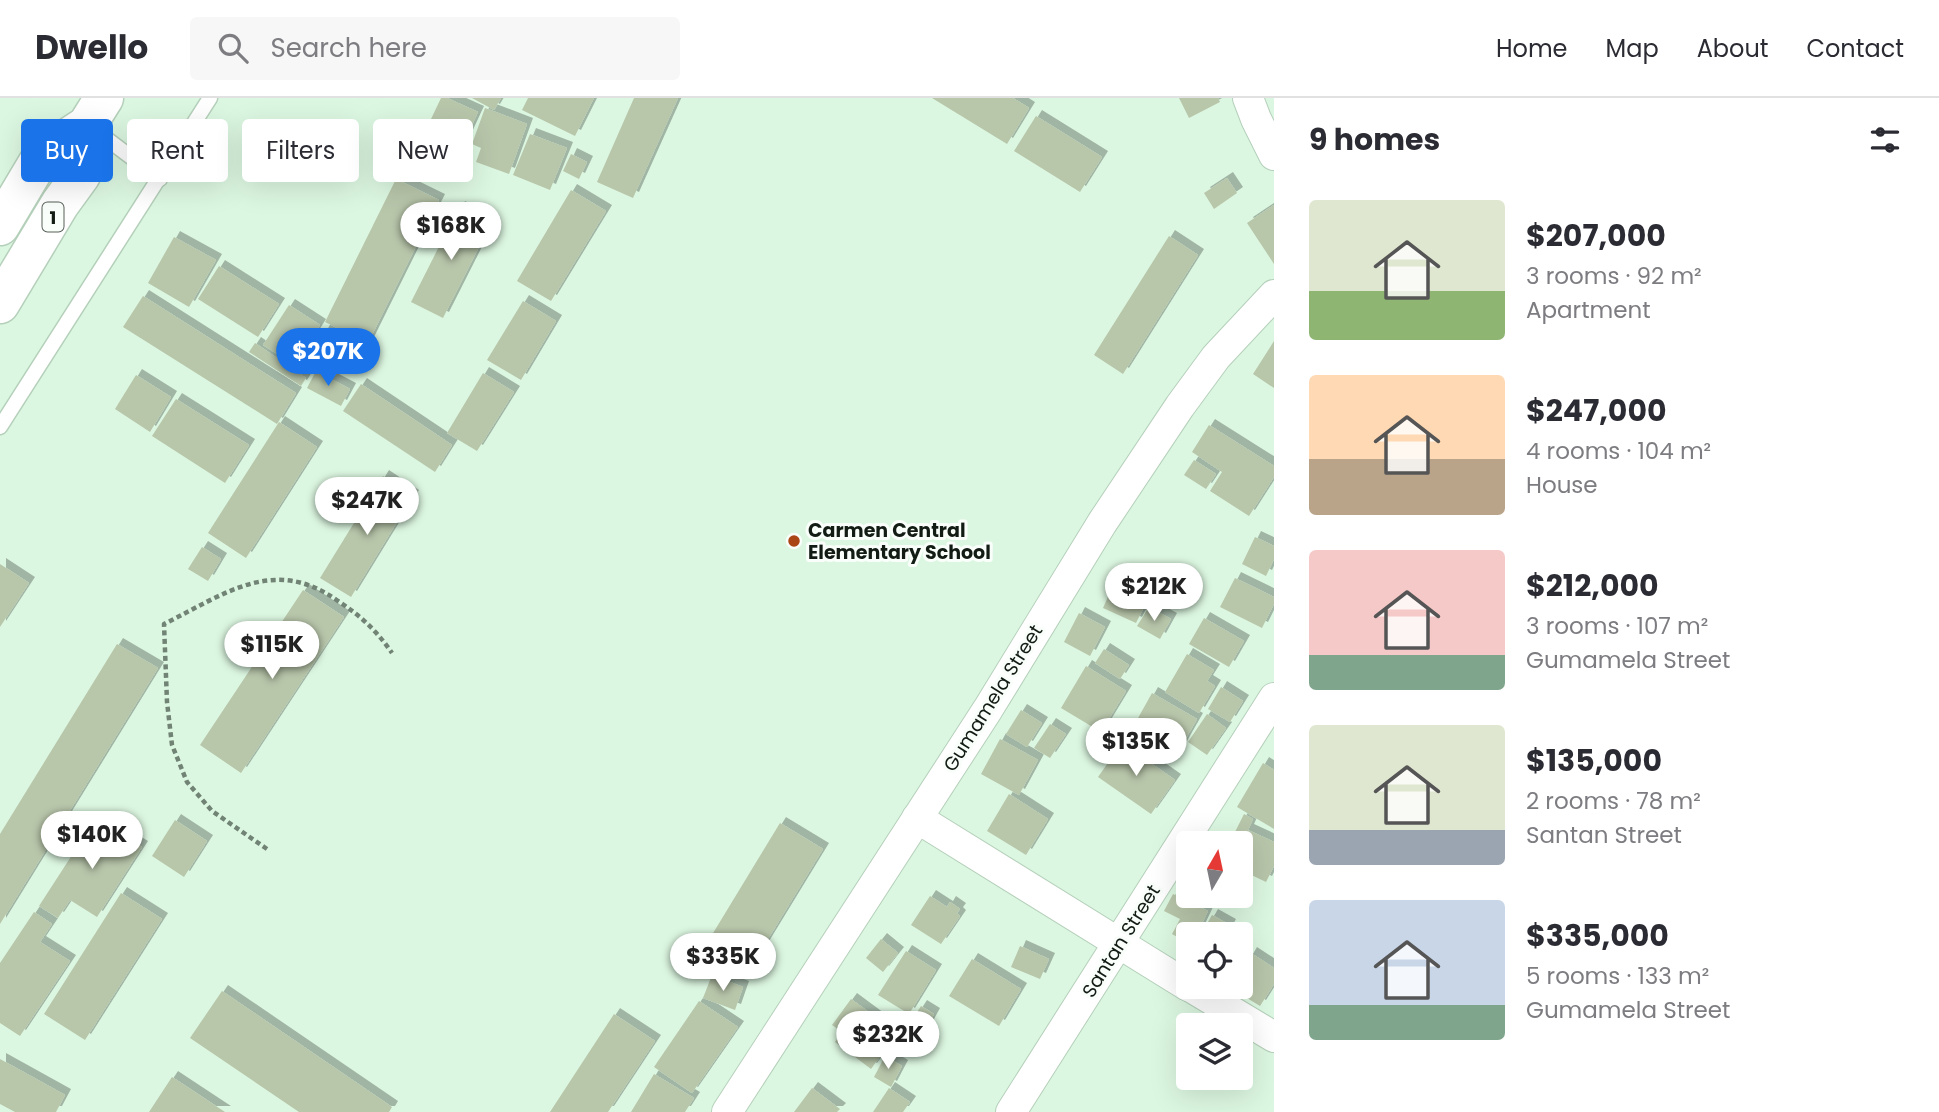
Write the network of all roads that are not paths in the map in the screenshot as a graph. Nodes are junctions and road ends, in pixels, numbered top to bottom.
1 (210, 98) edge
2 (1248, 98) edge
3 (95, 111) edge
4 (197, 119) edge
5 (127, 144) edge
6 (1274, 155) edge
7 (158, 182) edge
8 (0, 226) edge
9 (1274, 295) edge
10 (0, 304) edge
11 (0, 428) edge
12 (1274, 698) edge
13 (917, 818) junction
14 (1119, 944) junction
15 (1176, 978) edge
16 (1211, 999) edge
17 (1274, 1037) edge
18 (727, 1112) edge
19 (1011, 1112) edge

1 - 4 lane
2 - 6 street
3 - 5 lane
3 - 8 highway, 1
3 - 10 highway, 1
7 - 11 lane
9 - 13 street, Gumamela Street
12 - 14 street, Santan Street
13 - 14 street
13 - 18 street, Gumamela Street
14 - 15 street
14 - 19 street, Santan Street
16 - 17 street

